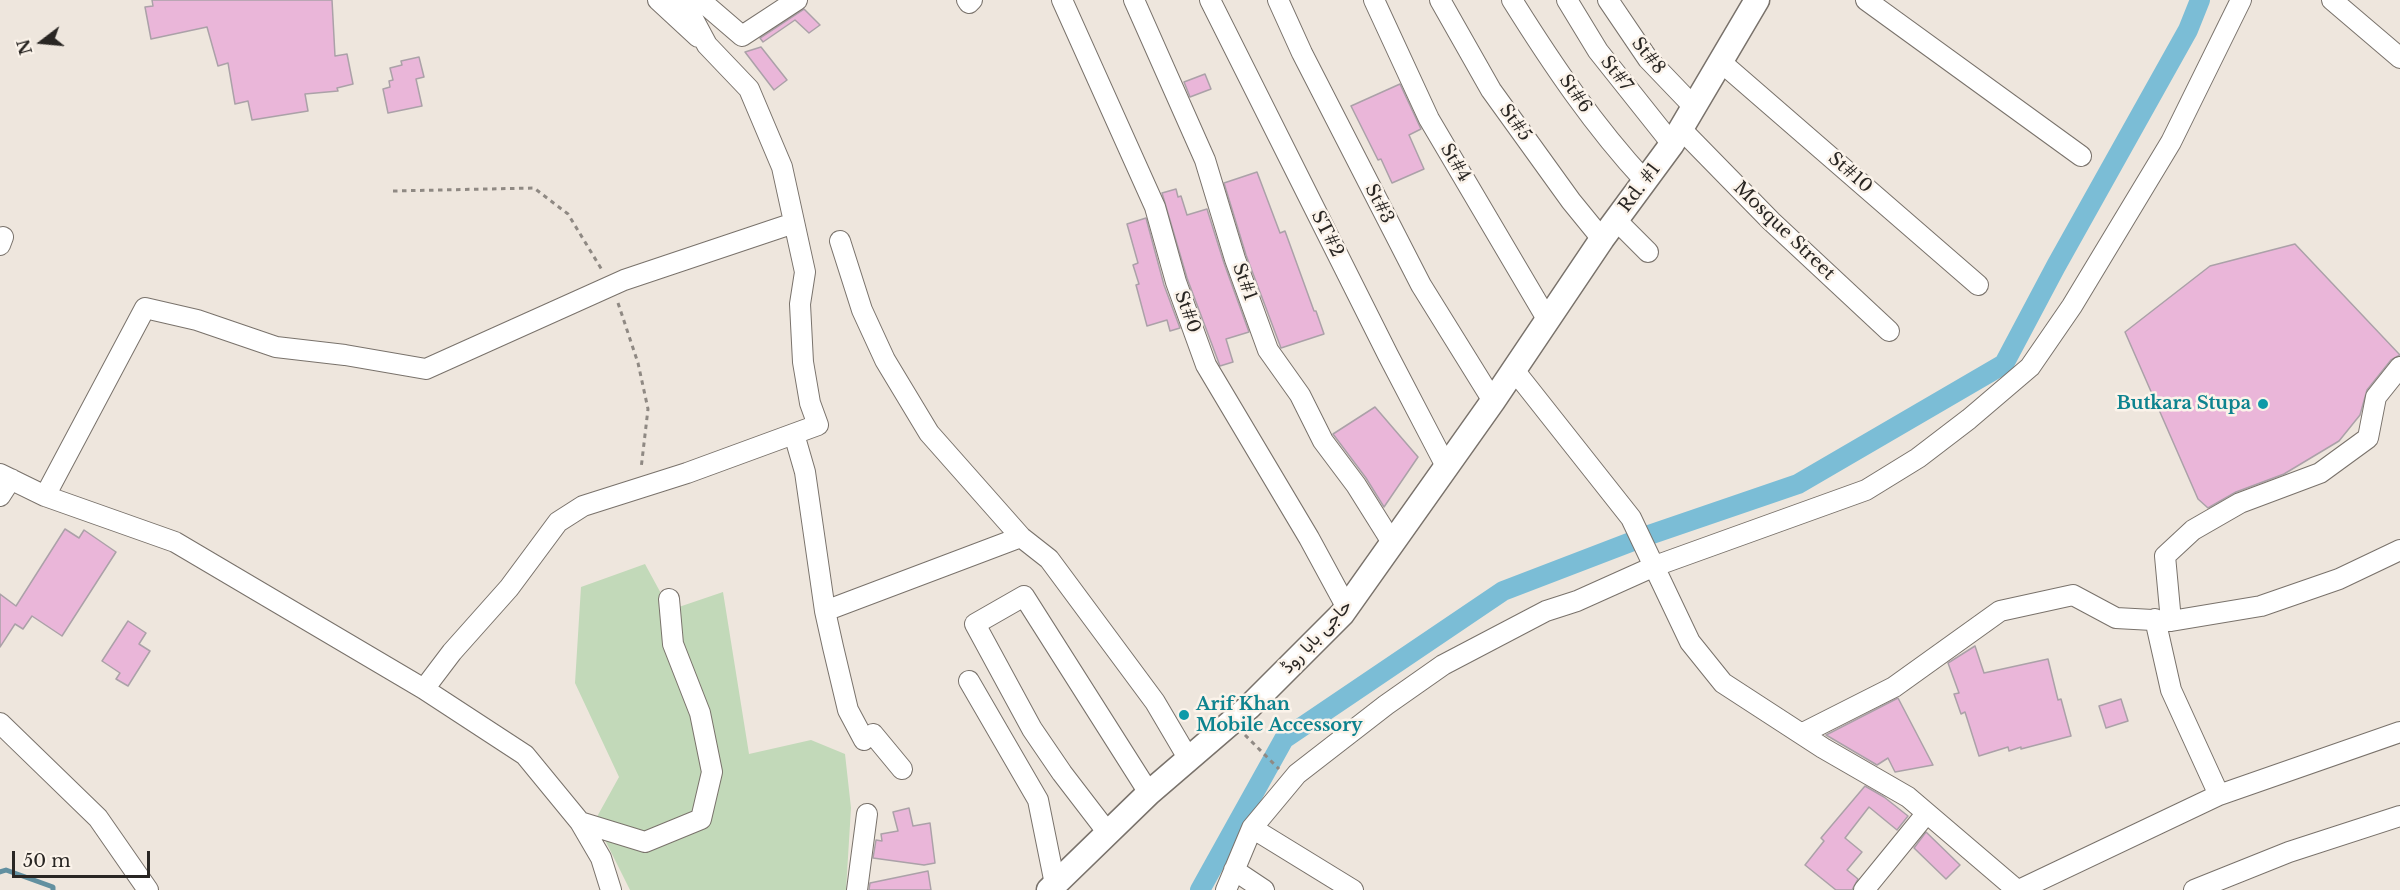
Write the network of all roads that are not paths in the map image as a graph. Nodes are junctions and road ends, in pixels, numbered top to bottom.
1 (658, 0) edge
2 (683, 0) edge
3 (700, 0) edge
4 (797, 0) edge
5 (967, 0) edge
6 (972, 0) edge
7 (1062, 0) edge
8 (1134, 0) edge
9 (1210, 0) edge
10 (1278, 0) edge
11 (1374, 0) edge
12 (1440, 0) edge
13 (1512, 0) edge
14 (1567, 0) edge
15 (1608, 0) edge
16 (1757, 0) edge
17 (1866, 0) edge
18 (2241, 0) edge
19 (2332, 0) edge
20 (706, 45) junction
21 (2400, 58) edge
22 (1721, 62) junction
23 (1694, 107) junction
24 (1676, 137) junction
25 (2081, 156) dead end
26 (1645, 182) junction
27 (794, 223) junction
28 (1609, 229) junction
29 (840, 241) dead end
30 (1648, 252) dead end
31 (1978, 285) dead end
32 (1547, 319) junction
33 (1889, 331) dead end
34 (2400, 367) edge
35 (1514, 370) junction
36 (1493, 401) junction
37 (794, 434) junction
38 (1447, 468) junction
39 (6, 476) edge
40 (0, 496) edge
41 (45, 496) junction
42 (1021, 537) junction
43 (1393, 544) junction
44 (2400, 550) edge
45 (1653, 564) junction
46 (669, 599) dead end
47 (1347, 608) junction
48 (825, 611) junction
49 (2163, 620) junction
50 (969, 681) dead end
51 (424, 689) junction
52 (0, 723) edge
53 (2400, 732) edge
54 (1803, 733) junction
55 (1188, 758) junction
56 (902, 769) dead end
57 (1149, 793) junction
58 (2220, 795) junction
59 (867, 814) dead end
60 (1926, 814) junction
61 (2400, 816) edge
62 (580, 822) junction
63 (1252, 828) junction
64 (1108, 833) junction
65 (1234, 870) junction
66 (1052, 887) edge
67 (148, 890) edge
68 (612, 890) edge
69 (857, 890) edge
70 (1226, 890) edge
71 (1264, 890) edge
72 (1353, 890) edge
73 (1864, 890) edge
74 (2018, 890) edge
75 (2194, 890) edge

1 - 20 street
2 - 20 street
3 - 4 street
5 - 6 street
7 - 47 street, St#0
8 - 43 street, St#1
9 - 38 street, ST#2
10 - 36 street, St#3
11 - 32 street, St#4
12 - 28 street, St#5
13 - 26 street, St#6
14 - 24 street, St#7
15 - 23 street, St#8
16 - 22 main road, Rd. #1
17 - 25 street
18 - 45 street
19 - 21 street
20 - 27 street
22 - 23 main road, Rd. #1
22 - 31 street, St#10
23 - 24 main road, Rd. #1
24 - 26 main road, Rd. #1
24 - 33 street, Mosque Street
26 - 28 main road, Rd. #1
27 - 37 street
27 - 41 street
28 - 30 street, St#5
28 - 32 main road, Rd. #1
29 - 42 street
32 - 35 main road, Rd. #1
34 - 49 street
35 - 36 main road, حاجی بابا روڈ
35 - 45 street
36 - 38 main road, حاجی بابا روڈ
37 - 48 street
37 - 51 street
38 - 43 main road, حاجی بابا روڈ
39 - 40 street
39 - 41 street
41 - 51 street
42 - 48 street
42 - 55 street
43 - 47 main road, حاجی بابا روڈ
44 - 49 street
45 - 54 street
45 - 63 street
46 - 62 street
47 - 55 main road, حاجی بابا روڈ
48 - 56 street
49 - 54 street
49 - 58 street
50 - 66 street
51 - 62 street
52 - 67 street
53 - 58 street
54 - 60 street
55 - 57 main road, حاجی بابا روڈ
57 - 64 main road, حاجی بابا روڈ
57 - 64 street
58 - 74 street
59 - 69 street
60 - 73 street
60 - 74 street
61 - 75 street
62 - 68 street
63 - 65 street
63 - 72 street
64 - 66 main road, حاجی بابا روڈ
65 - 70 street
65 - 71 street

